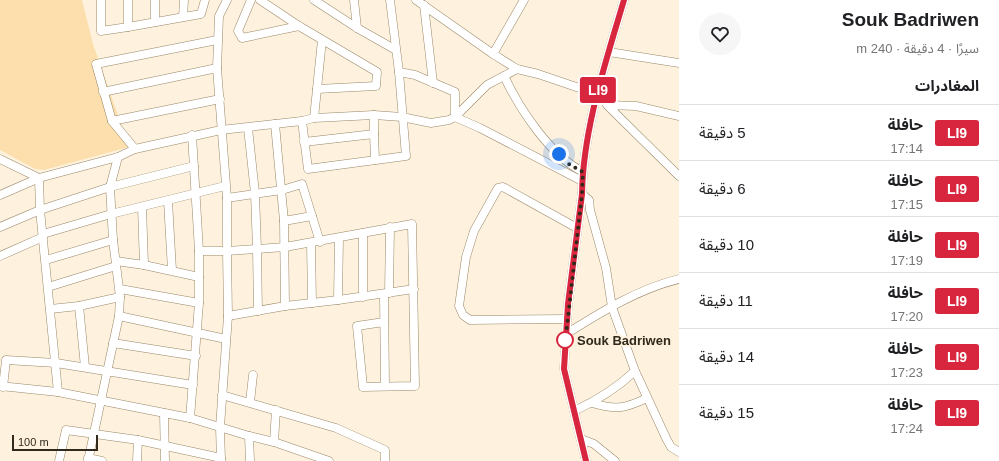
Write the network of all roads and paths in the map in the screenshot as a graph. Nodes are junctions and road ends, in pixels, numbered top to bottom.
1 (101, 0) edge
2 (128, 0) edge
3 (155, 0) edge
4 (184, 0) edge
5 (206, 0) edge
6 (227, 0) edge
7 (250, 0) edge
8 (260, 0) edge
9 (314, 0) edge
10 (354, 0) edge
11 (390, 0) edge
12 (416, 0) edge
13 (524, 0) edge
14 (624, 0) edge
15 (424, 5) junction
16 (183, 17) junction
17 (156, 22) junction
18 (299, 26) junction
19 (128, 28) junction
20 (357, 28) junction
21 (218, 40) junction
22 (322, 40) junction
23 (396, 50) junction
24 (609, 52) junction
25 (492, 54) junction
26 (679, 64) edge
27 (217, 68) junction
28 (518, 69) junction
29 (399, 72) junction
30 (504, 76) junction
31 (433, 83) junction
32 (317, 89) junction
33 (103, 92) junction
34 (597, 94) junction
35 (220, 99) junction
36 (595, 103) junction
37 (607, 105) junction
38 (374, 115) junction
39 (679, 116) edge
40 (402, 117) junction
41 (455, 117) junction
42 (314, 118) junction
43 (112, 121) junction
44 (302, 121) junction
45 (275, 124) junction
46 (248, 128) junction
47 (221, 130) junction
48 (374, 134) junction
49 (192, 135) junction
50 (304, 142) junction
51 (135, 149) junction
52 (118, 157) junction
53 (375, 160) junction
54 (1, 161) edge
55 (194, 166) junction
56 (582, 176) junction
57 (679, 176) edge
58 (39, 178) junction
59 (225, 186) junction
60 (110, 187) junction
61 (282, 190) junction
62 (196, 194) junction
63 (255, 194) junction
64 (582, 194) junction
65 (0, 195) edge
66 (227, 198) junction
67 (168, 201) junction
68 (142, 207) junction
69 (40, 210) junction
70 (111, 214) junction
71 (312, 216) junction
72 (284, 221) junction
73 (0, 227) edge
74 (390, 227) junction
75 (577, 228) junction
76 (363, 233) junction
77 (43, 236) junction
78 (339, 238) junction
79 (113, 240) junction
80 (316, 243) junction
81 (285, 247) junction
82 (258, 249) junction
83 (199, 251) junction
84 (227, 251) junction
85 (0, 256) edge
86 (46, 260) junction
87 (116, 264) junction
88 (144, 265) junction
89 (172, 270) junction
90 (199, 277) junction
91 (679, 279) edge
92 (48, 287) junction
93 (414, 289) junction
94 (120, 293) junction
95 (386, 294) junction
96 (364, 297) junction
97 (338, 300) junction
98 (199, 303) junction
99 (312, 303) junction
100 (79, 306) junction
101 (286, 306) junction
102 (612, 307) junction
103 (50, 309) junction
104 (258, 311) junction
105 (119, 316) junction
106 (228, 316) junction
107 (567, 319) junction
108 (384, 322) junction
109 (198, 332) junction
110 (566, 334) junction
111 (226, 339) junction
112 (113, 343) junction
113 (196, 356) junction
114 (56, 363) junction
115 (85, 367) junction
116 (107, 371) junction
117 (635, 371) junction
118 (253, 375) dead end
119 (194, 385) junction
120 (2, 386) edge
121 (385, 386) junction
122 (58, 392) junction
123 (222, 395) junction
124 (647, 398) junction
125 (101, 400) junction
126 (250, 402) junction
127 (592, 403) junction
128 (276, 410) junction
129 (574, 411) junction
130 (164, 413) junction
131 (190, 418) junction
132 (220, 427) junction
133 (94, 433) junction
134 (249, 436) junction
135 (581, 439) junction
136 (138, 440) junction
137 (274, 442) junction
138 (164, 446) junction
139 (678, 450) edge
140 (191, 452) junction
141 (88, 459) edge
142 (221, 460) edge
143 (59, 461) edge
144 (102, 461) edge
145 (137, 461) edge
146 (164, 461) edge
147 (191, 461) edge
148 (250, 461) edge
149 (329, 461) edge
150 (385, 461) edge
151 (586, 461) edge
152 (616, 461) edge

1 - 19 street
2 - 19 street
3 - 17 street
4 - 16 street
5 - 16 street
6 - 21 street
7 - 18 street
8 - 18 street
9 - 20 street
10 - 20 street
11 - 23 street
12 - 15 street
13 - 25 street
14 - 24 street
15 - 25 street
15 - 31 street
16 - 17 street
17 - 19 street
18 - 22 street
20 - 23 street
21 - 27 street
21 - 33 street
22 - 32 street
22 - 32 street
23 - 29 street
24 - 26 street
24 - 34 street
25 - 28 street
27 - 33 street
27 - 35 street
28 - 30 street
28 - 34 street
29 - 31 street
29 - 40 street
30 - 41 street
30 - 56 street
31 - 41 street
32 - 42 street
33 - 43 street
34 - 36 street
35 - 43 street
35 - 47 street
36 - 37 street
36 - 56 street
37 - 39 street
37 - 57 street
38 - 40 street
38 - 42 street
38 - 48 street
40 - 41 street
40 - 53 street
41 - 56 street
42 - 44 street
43 - 51 street
44 - 45 street
44 - 50 street
45 - 46 street
45 - 61 street
46 - 47 street
46 - 63 street
47 - 49 street
47 - 59 street
48 - 50 street
48 - 53 street
49 - 51 street
49 - 55 street
50 - 53 street
51 - 52 street
52 - 58 street
52 - 60 street
54 - 58 street
55 - 60 street
55 - 62 street
56 - 64 street
58 - 65 street
58 - 69 street
59 - 62 street
59 - 66 street
60 - 69 street
60 - 70 street
61 - 63 street
61 - 71 street
61 - 72 street
62 - 67 street
62 - 83 street
63 - 66 street
63 - 82 street
64 - 75 street
64 - 102 street
66 - 84 street
67 - 68 street
67 - 89 street
68 - 70 street
68 - 88 street
69 - 73 street
69 - 77 street
70 - 77 street
70 - 79 street
71 - 72 street
71 - 80 street
72 - 81 street
74 - 76 street
74 - 93 street
74 - 95 street
75 - 107 street
75 - 107 street
76 - 78 street
76 - 96 street
77 - 85 street
77 - 86 street
78 - 80 street
78 - 97 street
79 - 86 street
79 - 87 street
80 - 81 street
80 - 99 street
81 - 82 street
81 - 101 street
82 - 84 street
82 - 104 street
83 - 84 street
83 - 90 street
84 - 106 street
86 - 92 street
87 - 88 street
87 - 92 street
87 - 94 street
88 - 89 street
89 - 90 street
90 - 98 street
91 - 102 street
92 - 103 street
93 - 95 street
93 - 121 street
94 - 98 street
94 - 100 street
94 - 105 street
95 - 96 street
95 - 108 street
96 - 97 street
97 - 99 street
98 - 109 street
99 - 101 street
100 - 103 street
100 - 115 street
101 - 104 street
102 - 110 street
102 - 117 street
103 - 114 street
104 - 106 street
105 - 109 street
105 - 112 street
106 - 111 street
107 - 110 street
108 - 121 street
108 - 121 street
109 - 111 street
109 - 113 street
110 - 129 street
111 - 123 street
112 - 113 street
112 - 116 street
113 - 119 street
114 - 115 street
114 - 120 street
114 - 122 street
115 - 116 street
116 - 119 street
116 - 125 street
117 - 124 street
117 - 127 street
118 - 126 street
119 - 131 street
120 - 122 street
122 - 125 street
123 - 126 street
123 - 132 street
124 - 127 street
124 - 139 street
125 - 130 street
125 - 133 street
126 - 128 street
127 - 129 street
128 - 137 street
128 - 150 street
129 - 135 street
130 - 131 street
130 - 138 street
131 - 132 street
132 - 134 street
132 - 142 street
133 - 136 street
133 - 141 street
133 - 143 street
134 - 137 street
134 - 148 street
135 - 151 street
135 - 152 street
136 - 138 street
136 - 145 street
137 - 149 street
138 - 140 street
138 - 146 street
140 - 142 street
140 - 147 street
141 - 144 street

